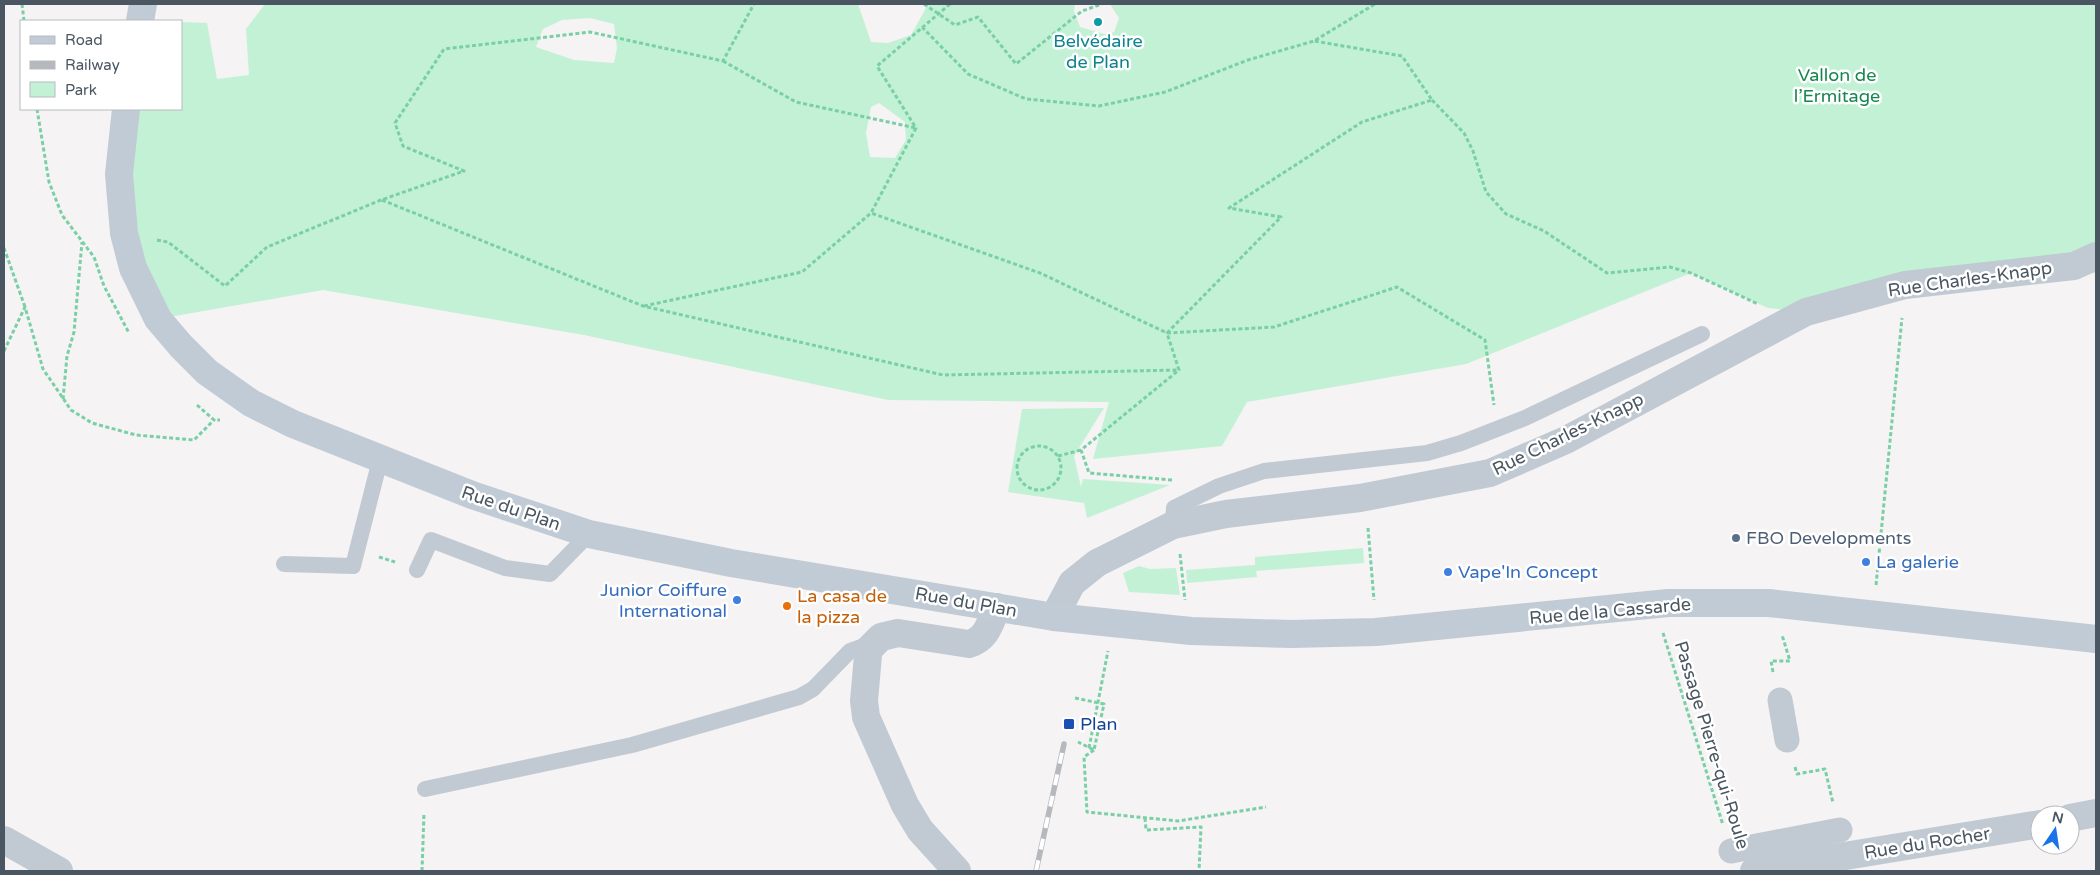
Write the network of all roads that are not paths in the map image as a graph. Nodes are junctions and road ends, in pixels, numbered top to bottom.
1 (143, 4) edge
2 (140, 20) edge
3 (126, 110) edge
4 (2089, 265) edge
5 (1702, 334) dead end
6 (380, 460) junction
7 (1173, 524) junction
8 (589, 534) junction
9 (284, 564) dead end
10 (417, 570) road end
11 (997, 608) junction
12 (1054, 617) junction
13 (1116, 635) joint
14 (2096, 639) edge
15 (875, 642) junction
16 (1780, 700) road end
17 (1788, 740) road end
18 (425, 789) road end
19 (2096, 813) edge
20 (2080, 816) edge
21 (2030, 826) edge
22 (1840, 830) road end
23 (4, 840) edge
24 (1731, 851) road end
25 (59, 871) edge
26 (957, 871) edge
27 (1754, 871) edge

1 - 2 main road
3 - 6 main road, Rue du Plan
4 - 7 street, Rue Charles-Knapp
5 - 7 lane
6 - 8 main road, Rue du Plan
6 - 9 lane
7 - 12 street, Rue Charles-Knapp
8 - 10 lane
8 - 11 main road, Rue du Plan
11 - 12 main road, Rue du Plan
11 - 15 street
12 - 13 main road, Rue du Plan
13 - 14 main road, Rue de la Cassarde
15 - 18 lane
15 - 26 street
16 - 17 street
19 - 20 street
21 - 27 street, Rue du Rocher
22 - 24 street, Rue du Rocher
23 - 25 street

